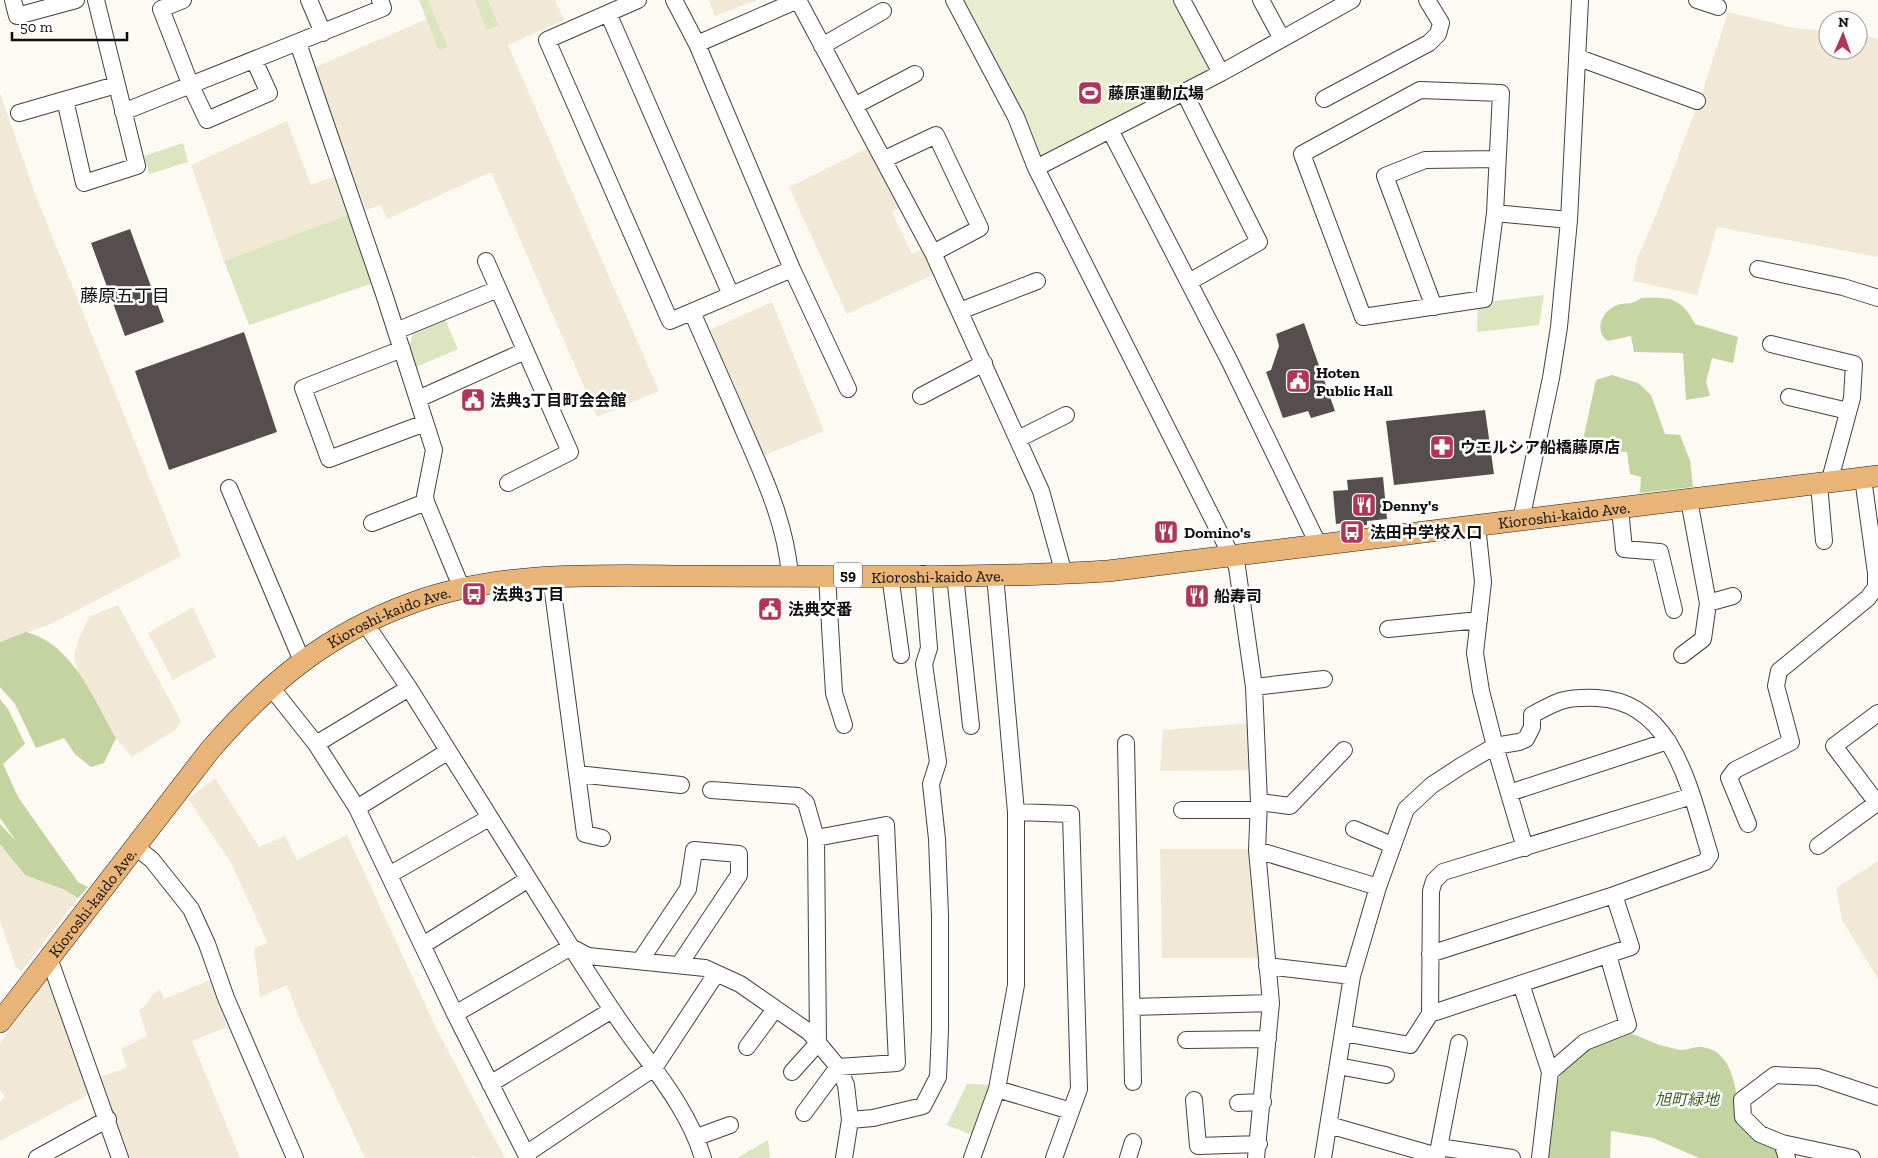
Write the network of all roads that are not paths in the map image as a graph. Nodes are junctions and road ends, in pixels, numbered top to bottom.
1 (13, 0) edge
2 (76, 0) edge
3 (96, 0) edge
4 (183, 0) edge
5 (310, 0) edge
6 (380, 0) edge
7 (638, 0) edge
8 (674, 0) edge
9 (798, 0) edge
10 (954, 0) edge
11 (1182, 0) edge
12 (1261, 0) edge
13 (1428, 0) edge
14 (1580, 0) edge
15 (1697, 0) edge
16 (1347, 1) edge
17 (0, 6) edge
18 (1718, 7) dead end
19 (883, 11) dead end
20 (608, 13) junction
21 (323, 33) junction
22 (1282, 39) junction
23 (298, 42) junction
24 (696, 44) junction
25 (822, 46) junction
26 (1579, 58) junction
27 (254, 60) junction
28 (1221, 73) junction
29 (915, 74) dead end
30 (116, 85) junction
31 (191, 86) junction
32 (1184, 92) junction
33 (1324, 98) dead end
34 (65, 100) junction
35 (1697, 101) dead end
36 (856, 105) junction
37 (123, 112) junction
38 (19, 113) dead end
39 (1110, 130) junction
40 (884, 159) junction
41 (1497, 159) junction
42 (1036, 168) junction
43 (1495, 214) junction
44 (1569, 220) junction
45 (933, 252) junction
46 (486, 261) dead end
47 (792, 268) junction
48 (1758, 269) dead end
49 (1037, 281) dead end
50 (1189, 282) junction
51 (498, 289) junction
52 (731, 295) junction
53 (1878, 298) edge
54 (1434, 306) junction
55 (960, 311) junction
56 (692, 312) junction
57 (396, 331) junction
58 (1771, 344) dead end
59 (402, 349) junction
60 (525, 351) junction
61 (984, 363) junction
62 (848, 389) dead end
63 (921, 396) dead end
64 (1789, 398) dead end
65 (418, 399) junction
66 (1848, 411) junction
67 (1066, 415) dead end
68 (425, 423) junction
69 (1018, 439) junction
70 (1870, 477) edge
71 (508, 483) dead end
72 (1824, 483) junction
73 (229, 488) dead end
74 (1689, 500) junction
75 (426, 502) junction
76 (1620, 509) junction
77 (1873, 513) edge
78 (1521, 520) junction
79 (372, 523) dead end
80 (1477, 525) junction
81 (1824, 541) dead end
82 (1318, 546) junction
83 (1231, 557) junction
84 (924, 574) junction
85 (1064, 574) junction
86 (890, 575) junction
87 (955, 575) junction
88 (995, 575) junction
89 (790, 576) junction
90 (826, 576) junction
91 (551, 577) junction
92 (462, 589) junction
93 (1733, 596) dead end
94 (1708, 603) junction
95 (1674, 610) dead end
96 (1479, 620) junction
97 (365, 623) junction
98 (1388, 630) dead end
99 (901, 655) dead end
100 (1682, 655) dead end
101 (302, 661) junction
102 (1324, 679) dead end
103 (270, 686) junction
104 (1254, 686) junction
105 (409, 688) junction
106 (1878, 713) edge
107 (844, 725) dead end
108 (971, 726) dead end
109 (1668, 741) junction
110 (1126, 742) dead end
111 (316, 744) junction
112 (1495, 746) junction
113 (1344, 750) dead end
114 (447, 752) junction
115 (577, 774) junction
116 (681, 785) dead end
117 (711, 790) dead end
118 (1509, 794) junction
119 (1692, 796) junction
120 (1878, 803) edge
121 (1259, 806) junction
122 (357, 808) junction
123 (1182, 810) dead end
124 (1016, 812) junction
125 (489, 818) junction
126 (1748, 824) dead end
127 (1354, 829) dead end
128 (602, 838) dead end
129 (816, 838) junction
130 (1392, 845) junction
131 (1818, 846) dead end
132 (136, 847) junction
133 (1524, 848) junction
134 (1257, 850) junction
135 (389, 875) junction
136 (527, 880) junction
137 (1378, 887) junction
138 (1614, 895) junction
139 (422, 945) junction
140 (571, 947) junction
141 (1430, 954) junction
142 (1608, 955) junction
143 (49, 958) junction
144 (640, 961) junction
145 (679, 965) junction
146 (1267, 966) junction
147 (716, 974) junction
148 (1352, 976) junction
149 (1521, 984) junction
150 (1270, 1002) junction
151 (1132, 1007) junction
152 (775, 1009) junction
153 (612, 1010) junction
154 (455, 1014) junction
155 (1430, 1014) junction
156 (0, 1022) edge
157 (1343, 1033) junction
158 (1268, 1039) junction
159 (1186, 1040) dead end
160 (818, 1043) junction
161 (1459, 1043) dead end
162 (747, 1047) dead end
163 (1338, 1066) junction
164 (838, 1067) junction
165 (654, 1068) junction
166 (792, 1072) dead end
167 (1550, 1072) junction
168 (1386, 1075) dead end
169 (1132, 1082) dead end
170 (490, 1084) junction
171 (997, 1089) junction
172 (1878, 1097) edge
173 (1194, 1100) dead end
174 (1263, 1102) junction
175 (1238, 1103) dead end
176 (1071, 1111) junction
177 (804, 1113) dead end
178 (108, 1119) junction
179 (850, 1120) junction
180 (730, 1125) dead end
181 (1329, 1125) junction
182 (697, 1137) junction
183 (1258, 1151) edge
184 (1784, 1151) edge
185 (1438, 1154) edge
186 (527, 1156) edge
187 (37, 1158) edge
188 (120, 1158) edge
189 (295, 1158) edge
190 (702, 1158) edge
191 (844, 1158) edge
192 (972, 1158) edge
193 (1054, 1158) edge
194 (1324, 1158) edge
195 (1512, 1158) edge
196 (1540, 1158) edge
197 (1852, 1158) edge

1 - 2 street
1 - 17 street
3 - 30 street
4 - 31 street
5 - 21 street
6 - 21 street
7 - 20 street
8 - 24 street
9 - 24 street
9 - 25 street
10 - 42 street
11 - 28 street
12 - 22 street
13 - 33 street
14 - 26 street
15 - 18 street
16 - 22 street
19 - 25 street
20 - 52 street
20 - 56 street
21 - 23 street
22 - 28 street
23 - 27 street
23 - 57 street
24 - 47 street
25 - 36 street
26 - 35 street
26 - 44 street
27 - 31 street
27 - 31 street
28 - 32 street
29 - 36 street
30 - 34 street
30 - 37 street
31 - 37 street
32 - 39 street
32 - 50 street
34 - 37 street
34 - 38 street
36 - 40 street
39 - 42 street
39 - 50 street
40 - 45 street
40 - 45 street
41 - 43 street
41 - 54 street
41 - 54 street
42 - 83 street
43 - 44 street
43 - 54 street
44 - 78 street
45 - 55 street
46 - 51 street
47 - 52 street
47 - 62 street
48 - 53 street
49 - 55 street
50 - 82 street
51 - 57 street
51 - 60 street
52 - 56 street
55 - 61 street
56 - 89 street
57 - 59 street
58 - 66 street
59 - 65 street
59 - 68 street
60 - 65 street
60 - 71 street
61 - 63 street
61 - 69 street
64 - 66 street
65 - 68 street
66 - 72 street
67 - 69 street
68 - 75 street
69 - 85 street
70 - 72 main road, Kioroshi-kaido Ave. / 59
70 - 77 street
72 - 74 main road, Kioroshi-kaido Ave. / 59
72 - 81 street
73 - 101 street
74 - 76 main road, Kioroshi-kaido Ave. / 59
74 - 94 street
75 - 79 street
75 - 92 street
76 - 78 main road, Kioroshi-kaido Ave. / 59
76 - 95 street
77 - 126 street
78 - 80 main road, Kioroshi-kaido Ave. / 59
80 - 82 main road, Kioroshi-kaido Ave. / 59
80 - 96 street
82 - 83 main road, Kioroshi-kaido Ave. / 59
83 - 85 main road, Kioroshi-kaido Ave. / 59
83 - 104 street
84 - 86 main road, Kioroshi-kaido Ave. / 59
84 - 87 main road, Kioroshi-kaido Ave. / 59
84 - 179 street
85 - 88 main road, Kioroshi-kaido Ave. / 59
86 - 90 main road, Kioroshi-kaido Ave. / 59
86 - 99 street
87 - 88 main road, Kioroshi-kaido Ave. / 59
87 - 108 street
88 - 124 street
89 - 90 main road, Kioroshi-kaido Ave. / 59
89 - 91 main road, Kioroshi-kaido Ave. / 59
90 - 107 street
91 - 92 main road, Kioroshi-kaido Ave. / 59
91 - 115 street
92 - 97 main road, Kioroshi-kaido Ave. / 59
93 - 94 street
94 - 100 street
96 - 98 street
96 - 112 street
97 - 101 main road, Kioroshi-kaido Ave. / 59
97 - 105 street
101 - 103 main road, Kioroshi-kaido Ave. / 59
102 - 104 street
103 - 111 street
103 - 132 main road, Kioroshi-kaido Ave. / 59
104 - 121 street
105 - 111 street
105 - 114 street
106 - 120 street
109 - 112 street
109 - 118 street
109 - 119 street
110 - 151 street
111 - 122 street
112 - 118 street
112 - 130 street
113 - 121 street
114 - 122 street
114 - 125 street
115 - 116 street
115 - 128 street
117 - 129 street
118 - 133 street
119 - 133 street
119 - 138 street
120 - 131 street
121 - 123 street
121 - 134 street
122 - 135 street
124 - 171 street
124 - 176 street
125 - 135 street
125 - 136 street
127 - 130 street
129 - 160 street
129 - 164 street
130 - 137 street
132 - 143 main road, Kioroshi-kaido Ave. / 59
132 - 189 street
133 - 141 street
134 - 137 street
134 - 146 street
135 - 139 street
136 - 139 street
136 - 140 street
137 - 148 street
138 - 141 street
138 - 142 street
139 - 154 street
140 - 144 street
140 - 153 street
140 - 154 street
141 - 155 street
142 - 149 street
142 - 167 street
143 - 156 main road, Kioroshi-kaido Ave. / 59
143 - 178 street
144 - 145 street
144 - 145 street
145 - 147 street
146 - 148 street
146 - 150 street
147 - 152 street
147 - 165 street
148 - 157 street
149 - 155 street
149 - 167 street
150 - 151 street
150 - 158 street
151 - 169 street
152 - 160 street
152 - 162 street
153 - 165 street
153 - 170 street
154 - 170 street
155 - 157 street
157 - 163 street
158 - 159 street
158 - 174 street
160 - 164 street
160 - 166 street
161 - 185 street
163 - 168 street
163 - 181 street
164 - 177 street
164 - 179 street
165 - 182 street
165 - 186 street
167 - 196 street
170 - 186 street
171 - 176 street
171 - 192 street
172 - 184 street
173 - 183 street
174 - 175 street
174 - 183 street
176 - 193 street
178 - 187 street
178 - 188 street
179 - 191 street
180 - 182 street
181 - 185 street
181 - 194 street
182 - 190 street
184 - 197 street
185 - 195 street

